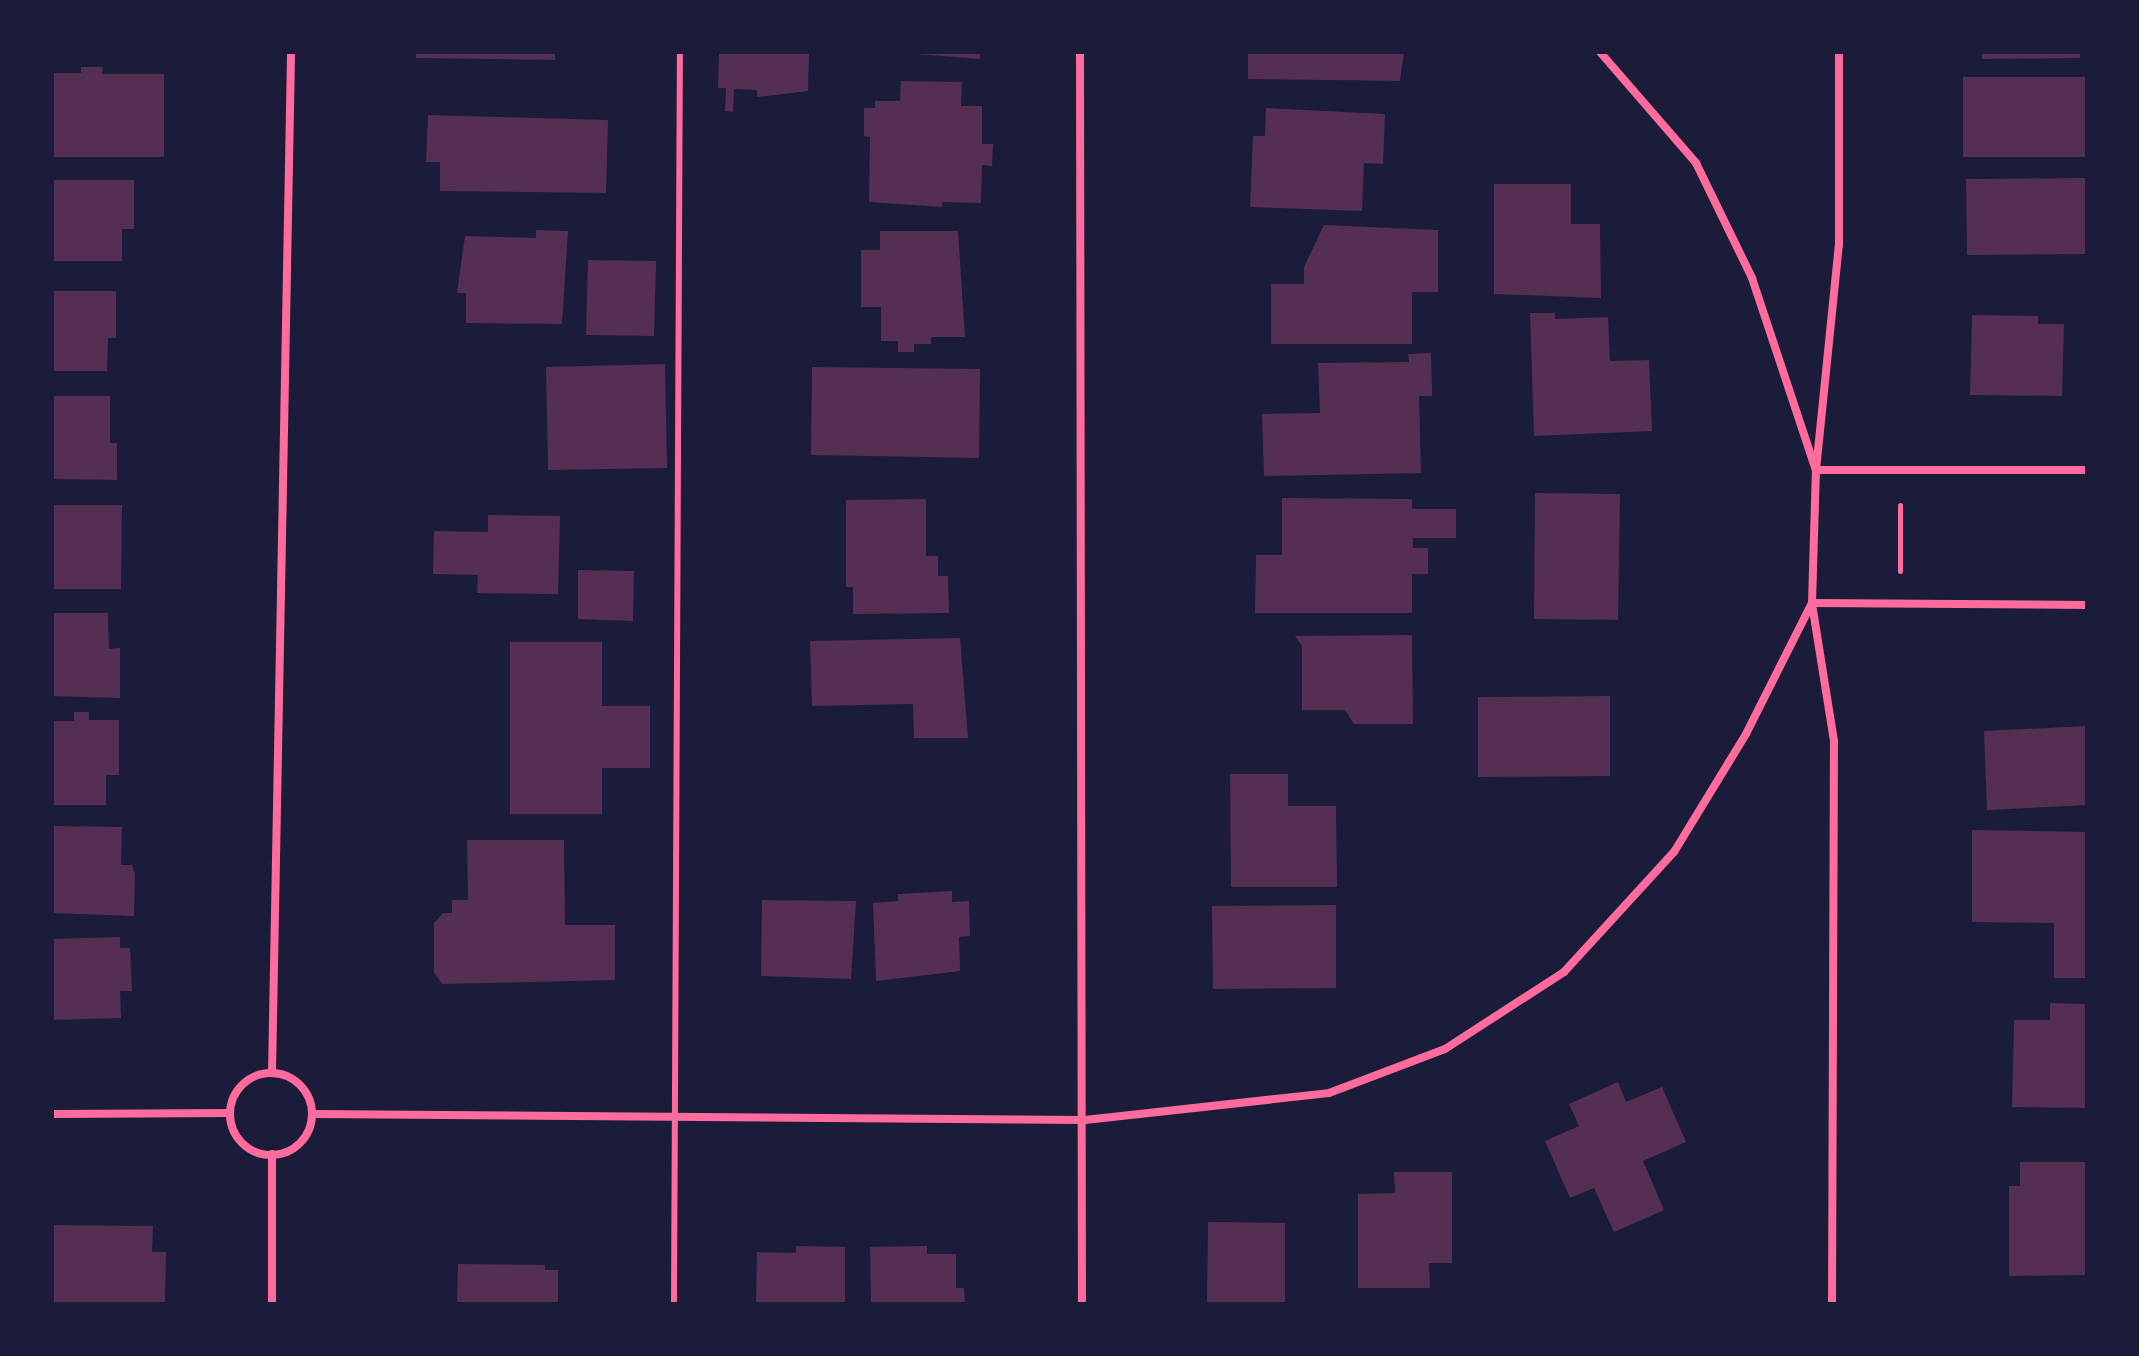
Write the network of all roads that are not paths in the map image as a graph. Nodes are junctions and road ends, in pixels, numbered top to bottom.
1 (291, 52) edge
2 (680, 52) edge
3 (1080, 52) edge
4 (1600, 52) edge
5 (1839, 52) edge
6 (1816, 470) junction
7 (2087, 470) edge
8 (1812, 603) junction
9 (2087, 605) edge
10 (272, 1073) junction
11 (230, 1113) junction
12 (52, 1114) edge
13 (312, 1114) junction
14 (676, 1116) junction
15 (1085, 1120) junction
16 (272, 1154) junction
17 (272, 1304) edge
18 (674, 1304) edge
19 (1082, 1304) edge
20 (1832, 1304) edge

1 - 10 street
2 - 14 lane
3 - 15 street
4 - 6 street
5 - 6 street
6 - 7 street
6 - 8 street
8 - 9 street
8 - 15 street
8 - 20 street
10 - 11 street
10 - 13 street
11 - 12 street
11 - 16 street
13 - 14 street
13 - 16 street
14 - 15 street
14 - 18 lane
15 - 19 street
16 - 17 street

